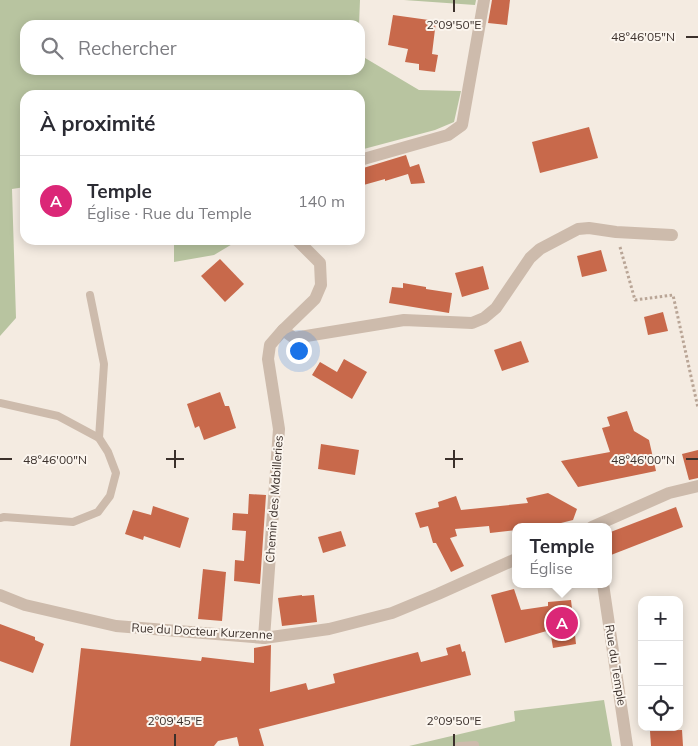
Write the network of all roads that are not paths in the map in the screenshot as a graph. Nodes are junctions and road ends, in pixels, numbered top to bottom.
1 (484, 0) edge
2 (365, 159) edge
3 (672, 235) dead end
4 (302, 245) edge
5 (90, 294) dead end
6 (283, 330) junction
7 (0, 403) edge
8 (99, 438) junction
9 (698, 486) edge
10 (0, 518) edge
11 (600, 523) edge
12 (512, 561) edge
13 (604, 588) edge
14 (0, 595) edge
15 (264, 638) junction
16 (459, 746) edge
17 (476, 746) edge
18 (627, 746) edge

1 - 2 street
3 - 6 street
4 - 6 street, Chemin des Mabilleries
5 - 8 lane
6 - 15 street, Chemin des Mabilleries
7 - 8 lane
8 - 10 lane
9 - 11 street
12 - 15 street, Rue du Docteur Kurzenne
13 - 18 street, Rue du Temple
14 - 15 street, Rue du Docteur Kurzenne
16 - 17 lane

